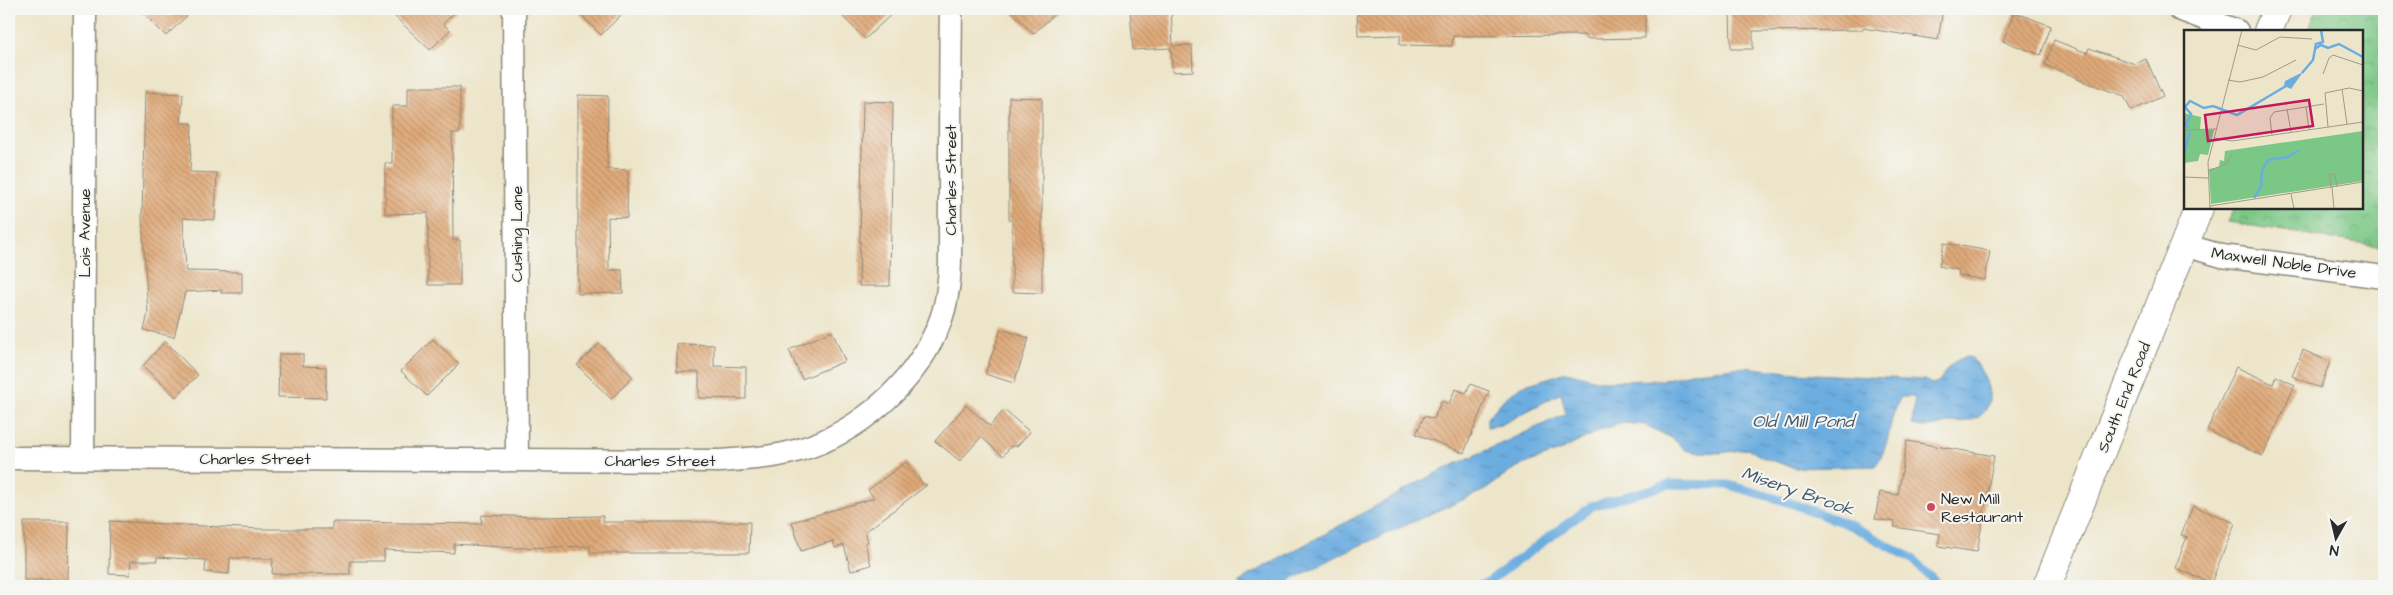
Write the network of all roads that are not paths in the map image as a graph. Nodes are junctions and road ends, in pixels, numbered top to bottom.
1 (85, 9) edge
2 (514, 9) edge
3 (950, 9) edge
4 (2179, 9) edge
5 (2277, 9) edge
6 (2234, 30) edge
7 (2268, 30) edge
8 (2199, 209) edge
9 (2184, 245) junction
10 (2384, 277) edge
11 (83, 457) junction
12 (9, 458) edge
13 (517, 459) junction
14 (2047, 586) edge

1 - 11 street, Lois Avenue
2 - 13 street, Cushing Lane
3 - 13 street, Charles Street
4 - 6 street
5 - 7 street
8 - 9 street, South End Road
9 - 10 street, Maxwell Noble Drive
9 - 14 street, South End Road
11 - 12 street, Charles Street
11 - 13 street, Charles Street

